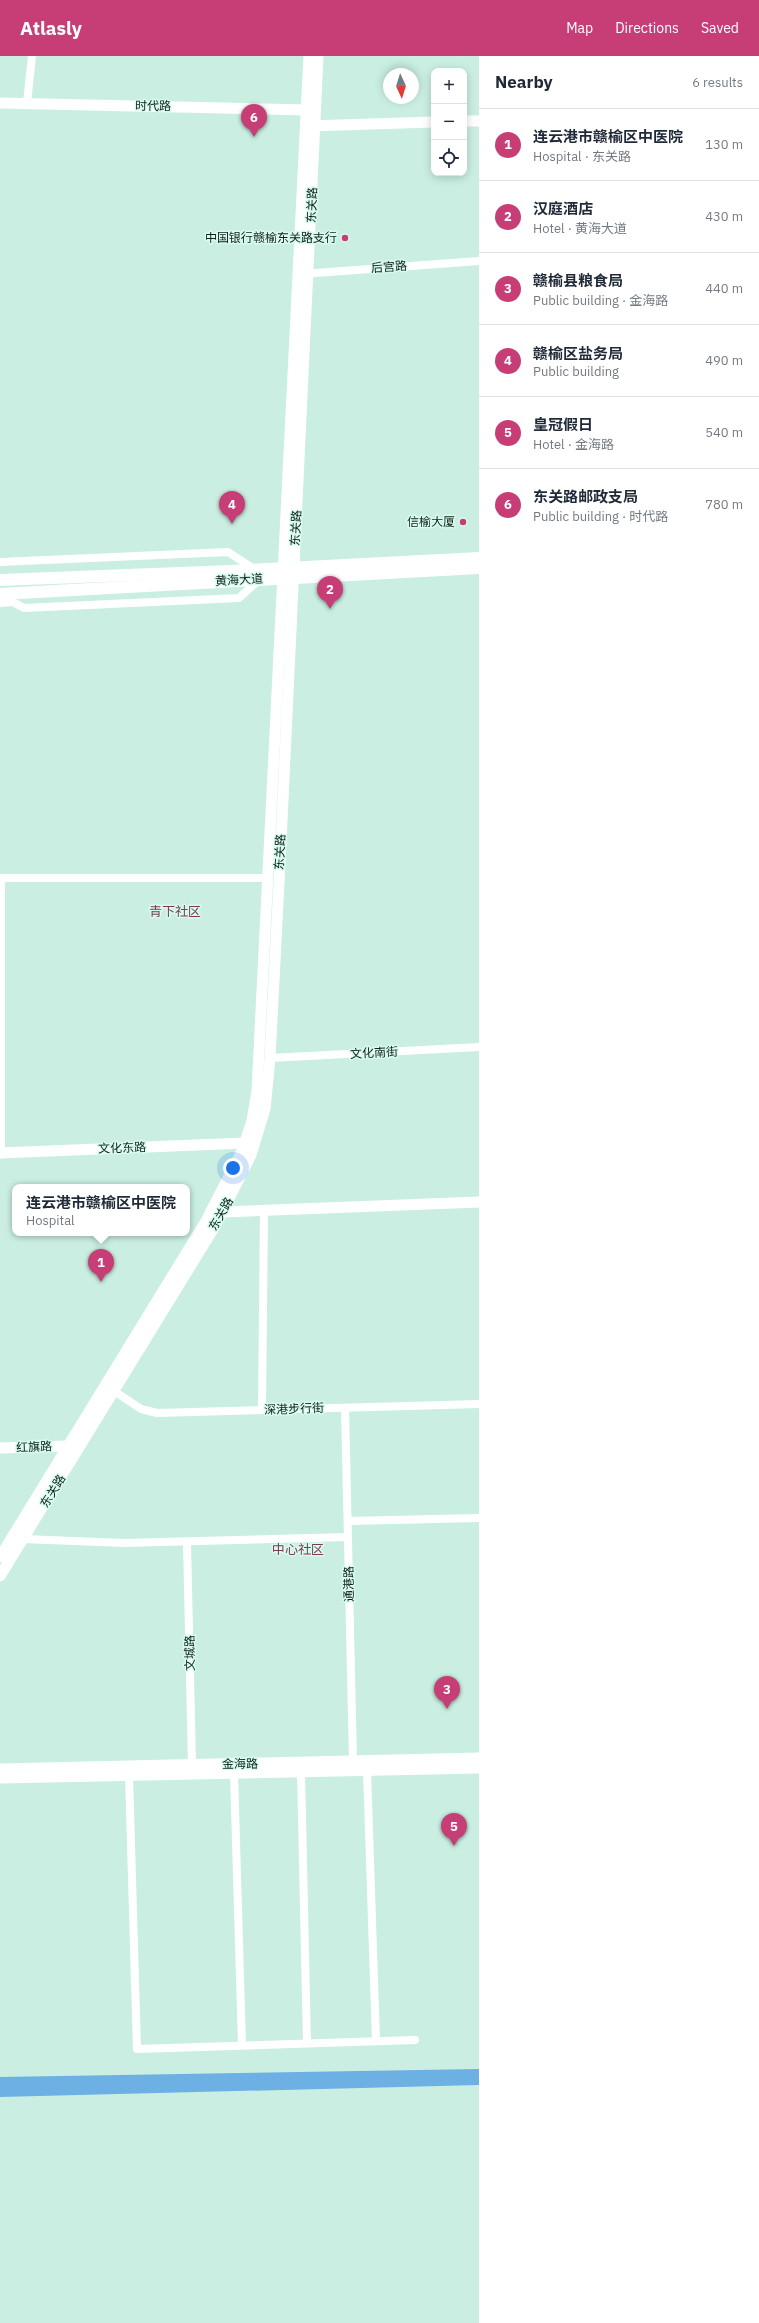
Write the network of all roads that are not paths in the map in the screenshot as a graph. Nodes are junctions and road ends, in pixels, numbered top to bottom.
1 (32, 56) edge
2 (309, 56) edge
3 (318, 56) edge
4 (0, 103) edge
5 (27, 103) junction
6 (307, 110) junction
7 (467, 121) edge
8 (479, 121) edge
9 (431, 122) edge
10 (310, 126) junction
11 (479, 261) edge
12 (304, 274) junction
13 (479, 558) edge
14 (0, 562) edge
15 (479, 568) edge
16 (289, 573) junction
17 (258, 574) junction
18 (0, 580) edge
19 (0, 594) edge
20 (0, 603) edge
21 (1, 878) edge
22 (269, 878) junction
23 (479, 1047) edge
24 (270, 1058) junction
25 (245, 1143) junction
26 (0, 1153) edge
27 (479, 1202) edge
28 (264, 1210) junction
29 (222, 1212) junction
30 (114, 1391) junction
31 (479, 1404) edge
32 (345, 1408) junction
33 (262, 1410) junction
34 (68, 1446) junction
35 (0, 1448) edge
36 (479, 1518) edge
37 (348, 1521) junction
38 (348, 1537) junction
39 (23, 1539) junction
40 (187, 1542) junction
41 (0, 1557) edge
42 (0, 1576) edge
43 (479, 1758) edge
44 (353, 1761) junction
45 (192, 1765) junction
46 (479, 1768) edge
47 (0, 1769) edge
48 (367, 1770) junction
49 (301, 1772) junction
50 (234, 1773) junction
51 (129, 1775) junction
52 (0, 1779) edge
53 (415, 2040) dead end
54 (376, 2041) junction
55 (307, 2044) junction
56 (242, 2046) junction

1 - 5 street
2 - 6 main road, 东关路
3 - 10 main road, 东关路
4 - 5 main road, 时代路
5 - 6 main road, 时代路
6 - 10 main road, 东关路
7 - 8 main road
9 - 10 main road
10 - 12 main road, 东关路
11 - 12 street, 后宫路
12 - 16 main road, 东关路
13 - 16 main road, 黄海大道
14 - 17 street
15 - 16 main road, 黄海大道
16 - 17 main road, 黄海大道
16 - 22 main road, 东关路
16 - 24 main road, 东关路
17 - 18 main road, 黄海大道
17 - 19 main road, 黄海大道
17 - 20 street
21 - 22 street
21 - 26 street
22 - 25 main road, 东关路
23 - 24 street, 文化南街
24 - 29 main road, 东关路
25 - 26 main road, 文化东路
25 - 34 main road, 东关路
27 - 28 main road
28 - 29 main road
28 - 33 street
29 - 30 main road, 东关路
30 - 33 street, 深港步行街
30 - 39 main road, 东关路
31 - 32 street, 深港步行街
32 - 33 street, 深港步行街
32 - 37 street, 通港路
34 - 35 main road, 红旗路
34 - 41 main road, 东关路
36 - 37 street
37 - 38 street, 通港路
38 - 40 street
38 - 44 street, 通港路
39 - 40 street
39 - 42 main road, 东关路
40 - 45 street, 文城路
43 - 44 main road, 金海路
44 - 45 main road, 金海路
45 - 47 main road, 金海路
46 - 48 main road, 金海路
48 - 49 main road, 金海路
48 - 54 street
49 - 50 main road, 金海路
49 - 55 street
50 - 51 main road, 金海路
50 - 56 street
51 - 52 main road, 金海路
51 - 56 street
53 - 54 street
54 - 55 street
55 - 56 street

